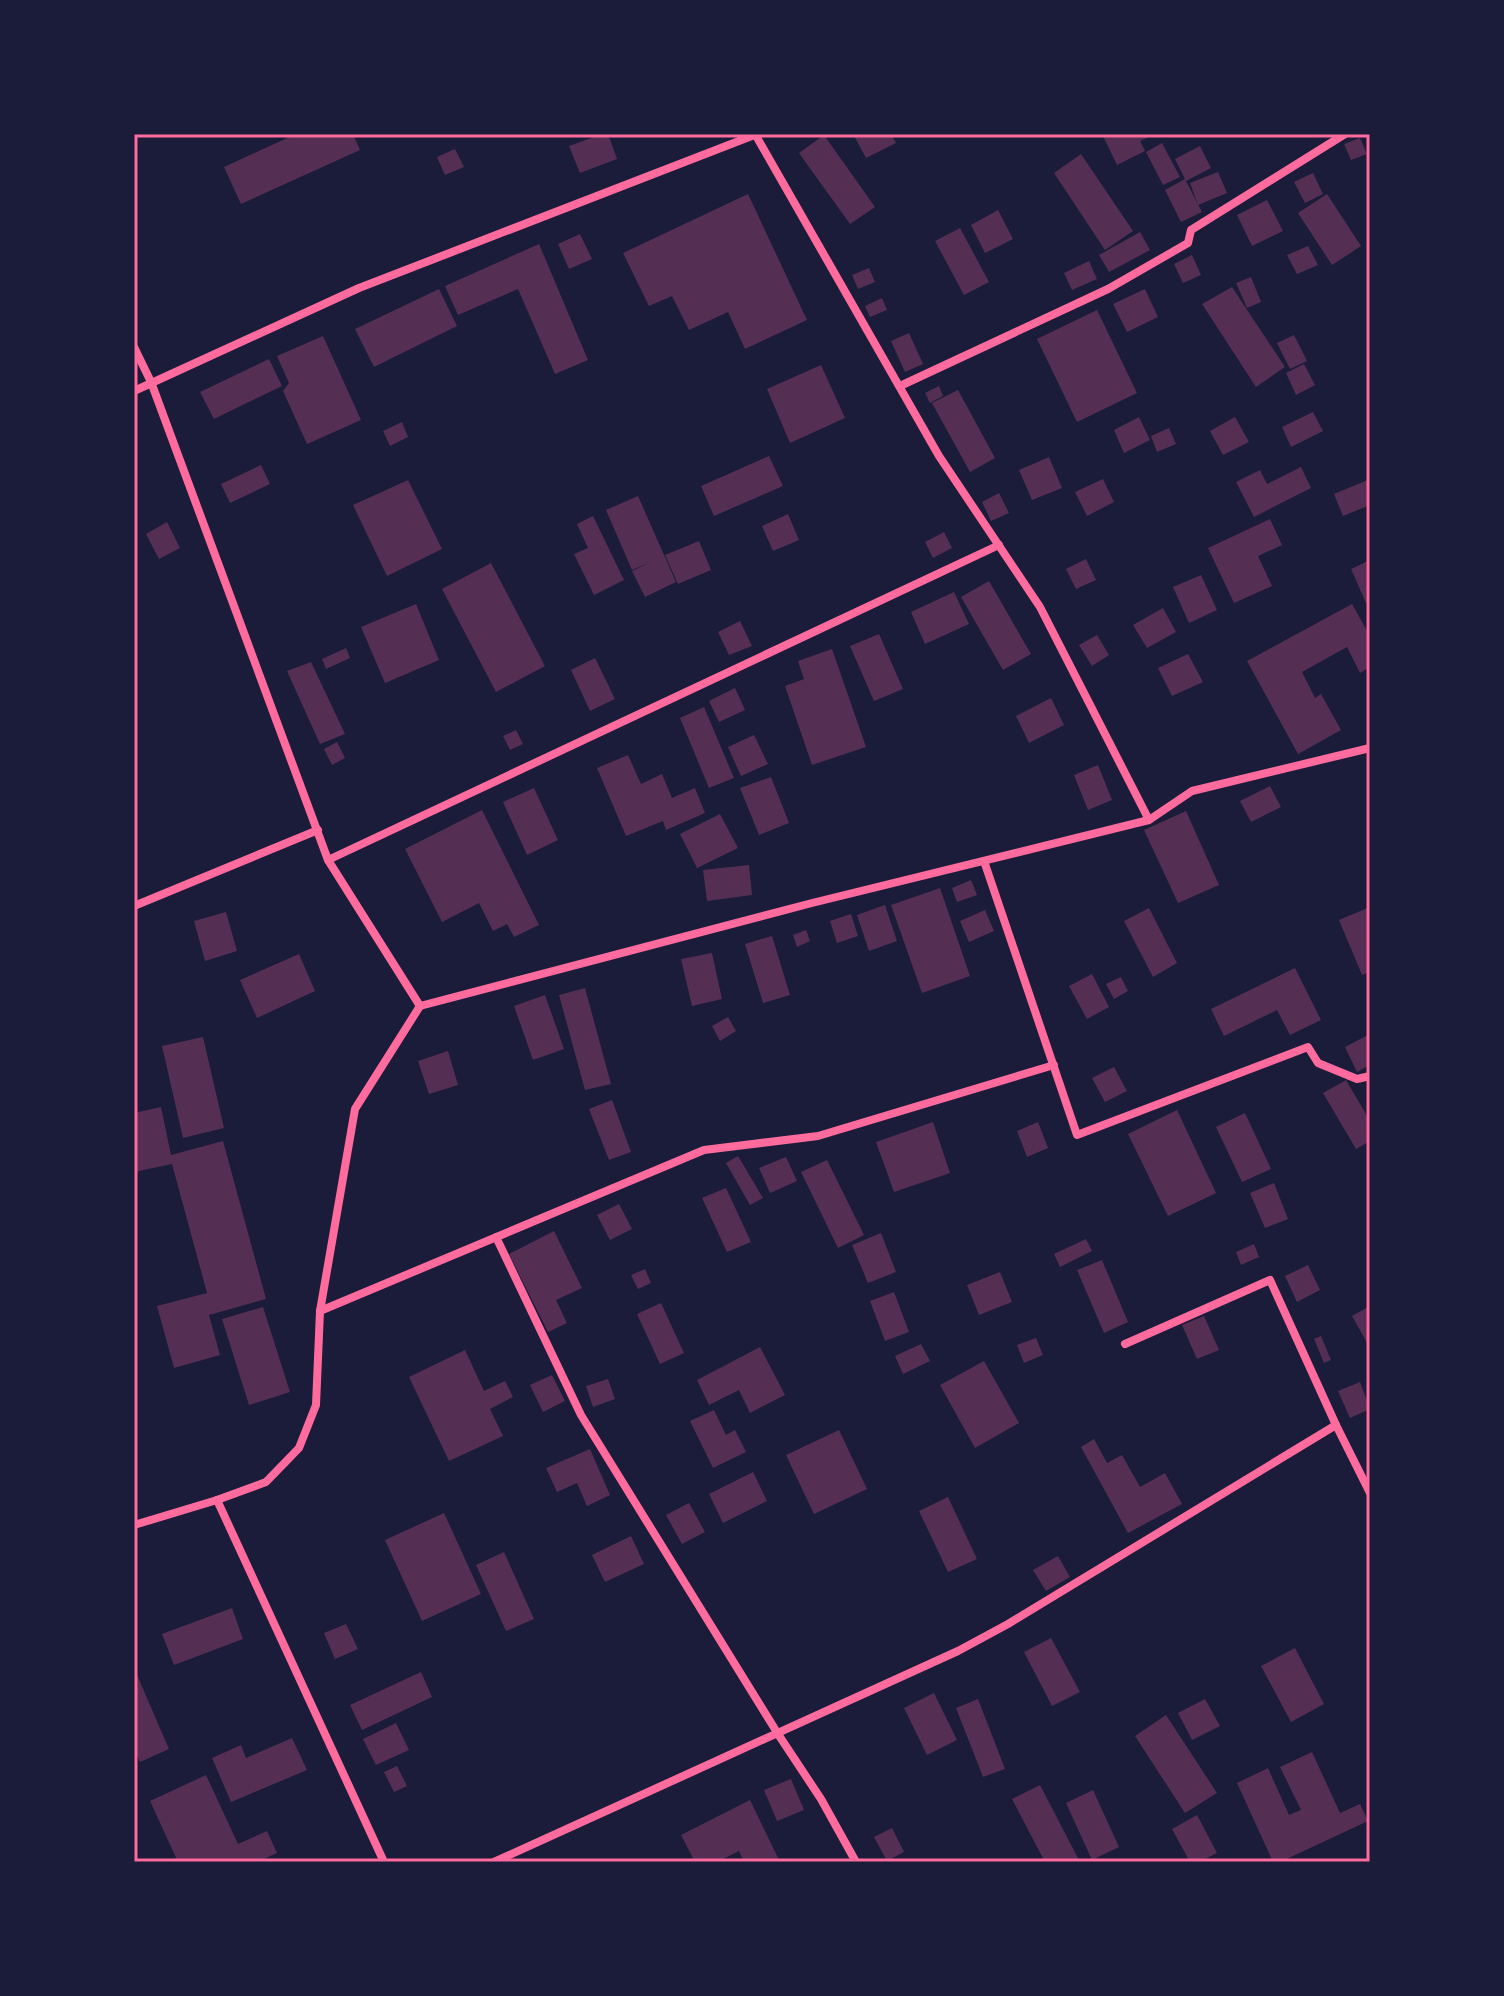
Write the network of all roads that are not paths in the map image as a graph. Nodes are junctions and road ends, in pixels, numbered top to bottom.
1 (756, 134) edge
2 (1345, 134) edge
3 (134, 347) edge
4 (151, 382) junction
5 (900, 386) junction
6 (134, 391) edge
7 (999, 545) junction
8 (1370, 748) edge
9 (1149, 820) junction
10 (318, 830) junction
11 (328, 860) junction
12 (984, 861) junction
13 (134, 906) edge
14 (420, 1006) junction
15 (1054, 1065) junction
16 (1370, 1076) edge
17 (496, 1237) junction
18 (320, 1311) junction
19 (1125, 1344) dead end
20 (1336, 1425) junction
21 (1370, 1468) edge
22 (1362, 1478) junction
23 (1370, 1493) edge
24 (217, 1500) junction
25 (134, 1525) edge
26 (778, 1734) junction
27 (384, 1862) edge
28 (494, 1862) edge
29 (856, 1862) edge

1 - 4 street
1 - 5 street
2 - 5 street
3 - 4 street
4 - 6 street
4 - 10 street
5 - 7 street
7 - 9 street
7 - 11 street
8 - 9 street
9 - 12 street
10 - 11 street
10 - 13 street
11 - 14 street
12 - 14 street
12 - 15 street
14 - 18 street
15 - 16 street
15 - 17 street
17 - 18 street
17 - 26 street
18 - 24 street
19 - 20 street
20 - 22 street
20 - 26 street
21 - 22 street
22 - 23 street
24 - 25 street
24 - 27 street
26 - 28 street
26 - 29 street

